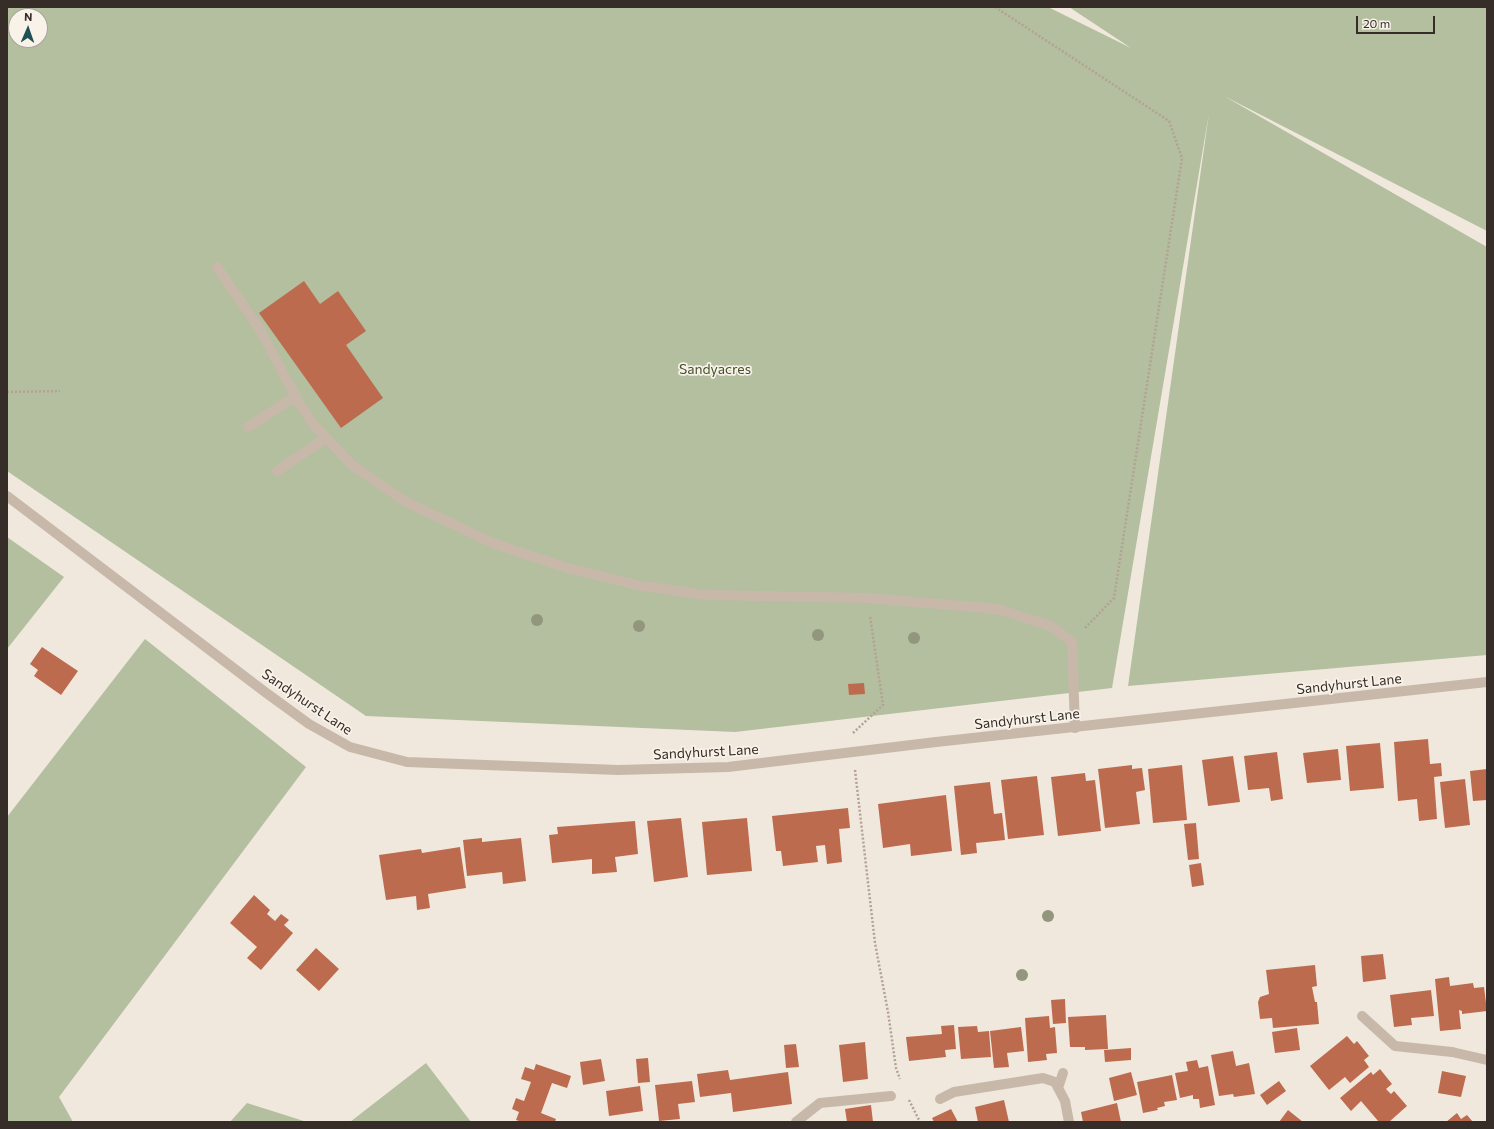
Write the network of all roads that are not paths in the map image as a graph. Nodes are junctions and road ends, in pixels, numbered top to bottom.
1 (217, 267) dead end
2 (296, 396) junction
3 (248, 427) dead end
4 (326, 438) junction
5 (277, 471) dead end
6 (7, 496) edge
7 (1487, 682) edge
8 (1075, 728) junction
9 (1362, 1016) dead end
10 (1487, 1060) edge
11 (1063, 1073) dead end
12 (1058, 1088) junction
13 (891, 1096) dead end
14 (940, 1099) dead end
15 (796, 1122) edge
16 (1070, 1122) edge

1 - 2 street
2 - 3 street
2 - 4 street
4 - 5 street
4 - 8 street
6 - 8 street, Sandyhurst Lane
7 - 8 street, Sandyhurst Lane
9 - 10 street
11 - 12 street
12 - 14 street
12 - 16 street
13 - 15 street

